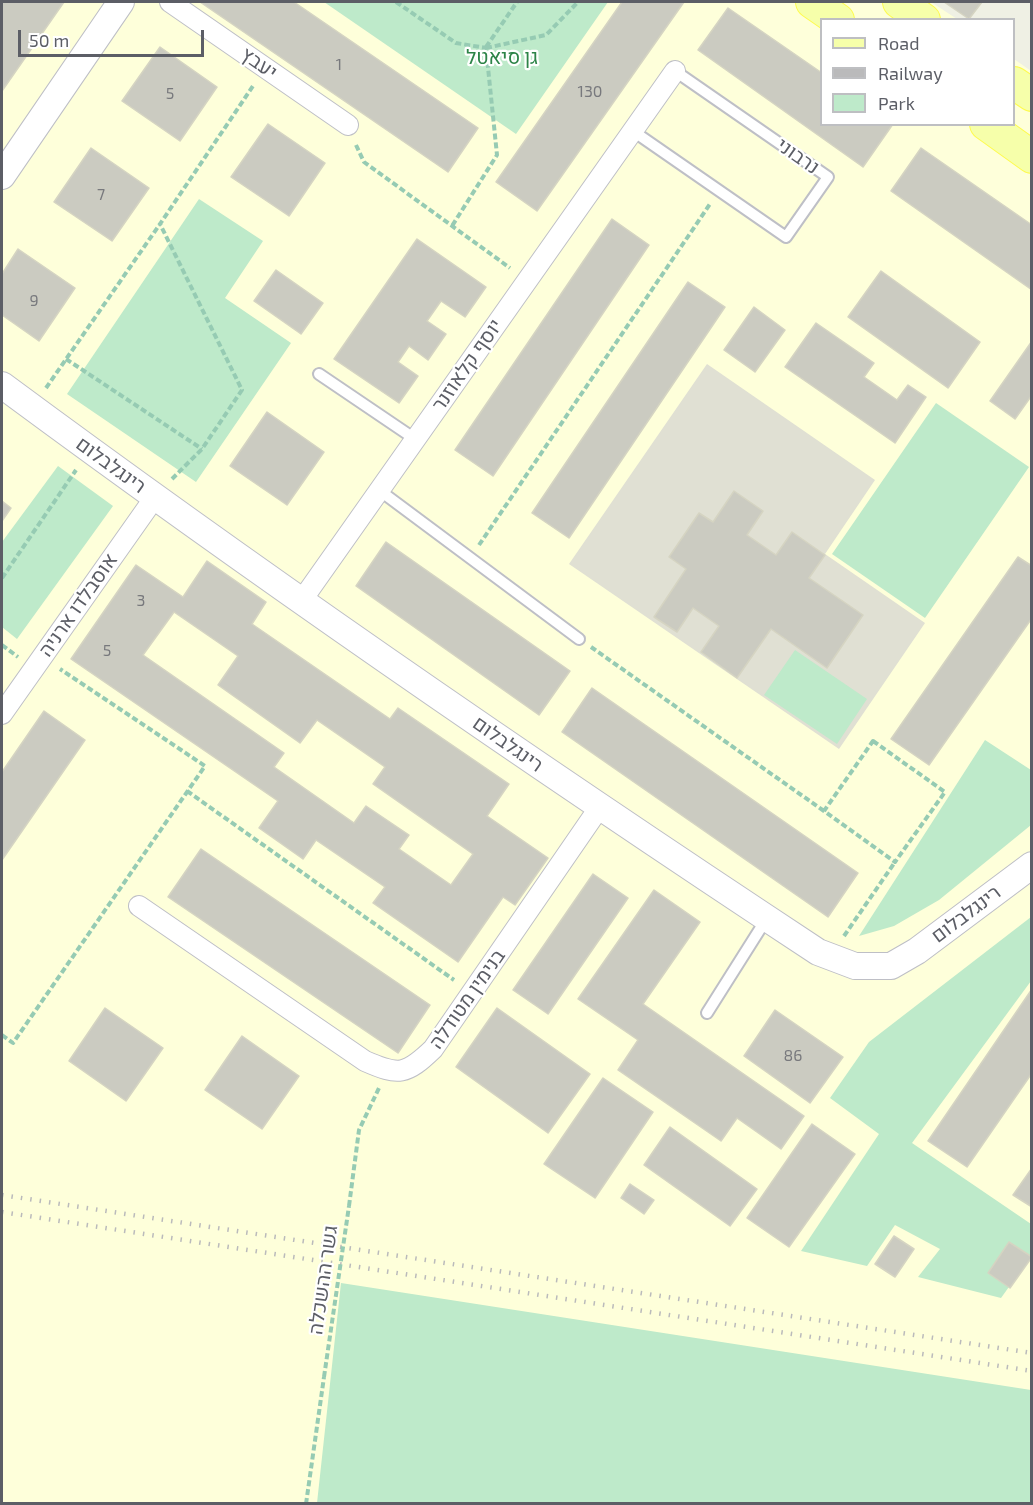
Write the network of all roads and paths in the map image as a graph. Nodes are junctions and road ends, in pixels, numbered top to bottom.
1 (121, 2) edge
2 (170, 2) edge
3 (396, 2) edge
4 (517, 2) edge
5 (578, 2) edge
6 (812, 2) edge
7 (898, 2) edge
8 (835, 18) edge
9 (921, 18) edge
10 (486, 48) junction
11 (265, 68) junction
12 (675, 71) joint
13 (1015, 84) edge
14 (1032, 95) edge
15 (348, 125) joint
16 (989, 126) edge
17 (633, 131) junction
18 (1032, 157) edge
19 (2, 176) edge
20 (719, 191) junction
21 (160, 224) junction
22 (452, 226) junction
23 (527, 281) junction
24 (66, 359) junction
25 (319, 374) dead end
26 (2, 385) edge
27 (32, 408) junction
28 (415, 439) junction
29 (202, 449) junction
30 (91, 450) junction
31 (379, 490) junction
32 (155, 497) junction
33 (471, 558) junction
34 (2, 578) edge
35 (302, 600) junction
36 (579, 639) joint
37 (42, 657) junction
38 (2, 714) edge
39 (187, 791) junction
40 (599, 808) junction
41 (824, 811) junction
42 (895, 862) junction
43 (1032, 866) edge
44 (139, 906) dead end
45 (767, 918) junction
46 (830, 956) junction
47 (472, 993) junction
48 (707, 1013) dead end
49 (2, 1035) edge
50 (370, 1104) dead end
51 (306, 1503) edge

1 - 19 street
2 - 11 street, יעבץ
3 - 10 path
4 - 10 path
5 - 10 path
6 - 8 main road
7 - 9 main road
10 - 22 path
11 - 15 street, יעבץ
11 - 21 path
12 - 17 street, נרבוני
12 - 20 lane, נרבוני
13 - 14 main road
15 - 22 path
16 - 18 main road
17 - 20 lane, נרבוני
17 - 23 street, יוסף קלאוזנר
20 - 33 path
21 - 24 path
21 - 29 path
22 - 23 path
23 - 28 street, יוסף קלאוזנר
24 - 27 path
24 - 29 path
25 - 28 lane
26 - 27 street, רינגלבלום
27 - 30 street, רינגלבלום
28 - 31 street, יוסף קלאוזנר
29 - 32 path
30 - 32 street, רינגלבלום
30 - 34 path
31 - 33 lane
31 - 35 street, יוסף קלאוזנר
32 - 35 street, רינגלבלום
32 - 37 street, אוסבלדו ארניה
33 - 36 lane
35 - 40 street, רינגלבלום
36 - 41 path
37 - 38 street, אוסבלדו ארניה
37 - 39 path
39 - 47 path
39 - 49 path
40 - 45 street, רינגלבלום
40 - 47 street, בנימין מטודלה
41 - 42 path
41 - 42 path
42 - 46 path
43 - 46 street, רינגלבלום
44 - 47 street, בנימין מטודלה
45 - 46 street, רינגלבלום
45 - 48 lane
50 - 51 path, גשר ההשכלה, bridge

